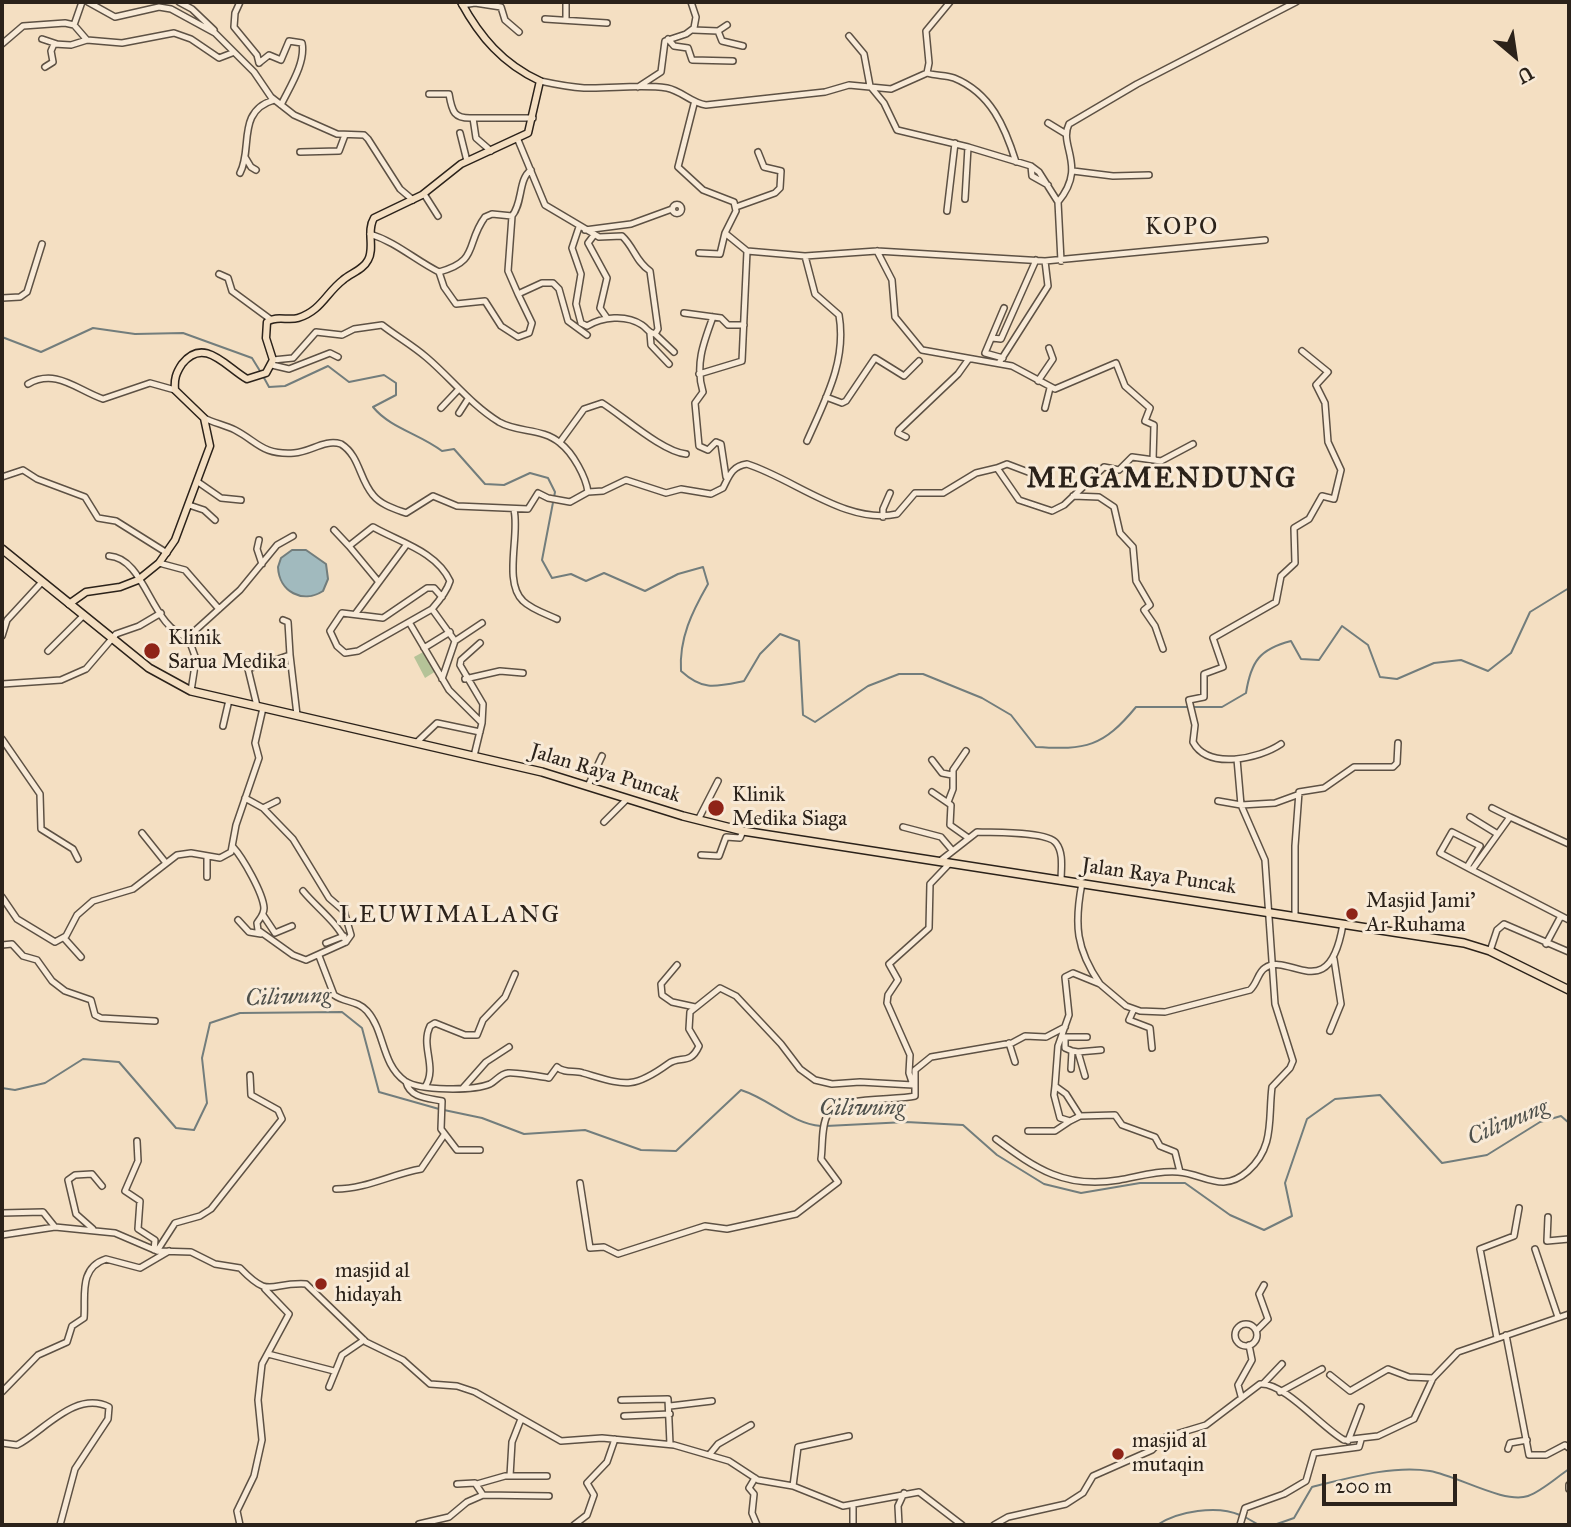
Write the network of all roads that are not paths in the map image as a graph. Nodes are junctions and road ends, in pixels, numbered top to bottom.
1 (85, 2) edge
2 (179, 2) edge
3 (240, 2) edge
4 (566, 2) edge
5 (691, 2) edge
6 (950, 2) edge
7 (1296, 2) edge
8 (461, 3) edge
9 (545, 19) dead end
10 (566, 20) junction
11 (607, 23) dead end
12 (74, 25) junction
13 (727, 25) dead end
14 (693, 30) junction
15 (718, 31) junction
16 (519, 32) dead end
17 (215, 33) junction
18 (849, 36) dead end
19 (42, 39) dead end
20 (668, 39) junction
21 (87, 40) junction
22 (2, 44) edge
23 (57, 44) junction
24 (743, 46) dead end
25 (232, 52) junction
26 (733, 61) dead end
27 (259, 64) junction
28 (45, 67) dead end
29 (254, 72) junction
30 (927, 73) junction
31 (540, 82) junction
32 (870, 86) junction
33 (638, 87) junction
34 (429, 94) dead end
35 (274, 100) junction
36 (694, 104) junction
37 (281, 105) junction
38 (473, 118) junction
39 (533, 118) junction
40 (1048, 123) dead end
41 (460, 133) dead end
42 (1066, 134) junction
43 (345, 135) junction
44 (519, 140) junction
45 (955, 144) junction
46 (968, 147) junction
47 (491, 151) junction
48 (300, 152) dead end
49 (758, 152) dead end
50 (245, 156) junction
51 (467, 161) junction
52 (1016, 162) junction
53 (256, 170) dead end
54 (531, 170) junction
55 (1073, 171) junction
56 (240, 173) dead end
57 (1149, 175) dead end
58 (424, 194) junction
59 (965, 199) dead end
60 (413, 200) junction
61 (1058, 202) junction
62 (736, 207) junction
63 (672, 209) dead end
64 (947, 211) dead end
65 (438, 216) dead end
66 (512, 216) junction
67 (582, 228) junction
68 (725, 233) junction
69 (370, 234) junction
70 (594, 235) junction
71 (1265, 240) dead end
72 (41, 244) dead end
73 (747, 251) junction
74 (877, 251) junction
75 (698, 253) dead end
76 (806, 256) junction
77 (1035, 260) junction
78 (1045, 261) junction
79 (1061, 261) junction
80 (439, 272) junction
81 (219, 274) dead end
82 (518, 294) junction
83 (2, 298) edge
84 (1004, 308) dead end
85 (684, 313) dead end
86 (713, 317) junction
87 (607, 318) junction
88 (270, 319) junction
89 (997, 323) junction
90 (744, 325) junction
91 (1006, 326) junction
92 (653, 334) junction
93 (587, 335) dead end
94 (992, 338) junction
95 (1049, 348) dead end
96 (1302, 351) dead end
97 (674, 352) dead end
98 (338, 358) dead end
99 (968, 360) junction
100 (919, 361) dead end
101 (1001, 361) junction
102 (272, 362) junction
103 (669, 364) dead end
104 (699, 374) junction
105 (1038, 381) junction
106 (28, 384) dead end
107 (1050, 388) junction
108 (175, 390) junction
109 (458, 390) junction
110 (826, 397) junction
111 (468, 399) junction
112 (441, 408) dead end
113 (1045, 408) dead end
114 (459, 413) dead end
115 (204, 418) junction
116 (906, 437) dead end
117 (807, 441) dead end
118 (560, 442) junction
119 (1193, 444) dead end
120 (686, 454) dead end
121 (1153, 460) junction
122 (996, 468) junction
123 (1036, 475) dead end
124 (2, 477) edge
125 (726, 477) junction
126 (198, 482) junction
127 (588, 492) junction
128 (890, 493) dead end
129 (1073, 496) junction
130 (241, 500) dead end
131 (188, 505) junction
132 (514, 510) junction
133 (883, 514) junction
134 (215, 520) dead end
135 (334, 530) dead end
136 (293, 536) dead end
137 (259, 540) dead end
138 (407, 544) junction
139 (349, 546) junction
140 (2, 550) edge
141 (167, 553) junction
142 (109, 556) dead end
143 (159, 562) junction
144 (262, 564) junction
145 (138, 580) junction
146 (378, 581) junction
147 (42, 582) junction
148 (442, 597) junction
149 (69, 604) junction
150 (219, 609) junction
151 (432, 609) junction
152 (161, 613) junction
153 (356, 613) junction
154 (84, 615) junction
155 (557, 619) dead end
156 (283, 620) dead end
157 (409, 622) junction
158 (482, 623) dead end
159 (450, 632) junction
160 (2, 636) edge
161 (188, 637) junction
162 (112, 638) junction
163 (455, 641) junction
164 (480, 643) dead end
165 (424, 648) junction
166 (1163, 649) dead end
167 (48, 651) dead end
168 (290, 655) junction
169 (523, 673) dead end
170 (442, 679) junction
171 (465, 679) junction
172 (2, 684) edge
173 (191, 691) junction
174 (229, 700) junction
175 (260, 707) junction
176 (297, 715) junction
177 (482, 723) junction
178 (223, 726) dead end
179 (480, 732) junction
180 (2, 739) edge
181 (416, 743) junction
182 (1398, 743) dead end
183 (1281, 744) dead end
184 (966, 751) dead end
185 (474, 756) junction
186 (602, 756) dead end
187 (932, 760) dead end
188 (1237, 760) junction
189 (952, 775) junction
190 (718, 781) dead end
191 (588, 786) junction
192 (932, 792) dead end
193 (1297, 795) junction
194 (245, 797) junction
195 (627, 799) junction
196 (276, 801) dead end
197 (1218, 801) dead end
198 (948, 802) junction
199 (1241, 805) junction
200 (263, 808) junction
201 (1492, 808) dead end
202 (1470, 817) dead end
203 (1510, 817) junction
204 (698, 820) junction
205 (604, 822) dead end
206 (903, 827) dead end
207 (743, 831) junction
208 (142, 833) dead end
209 (1496, 833) junction
210 (967, 837) junction
211 (1569, 844) edge
212 (233, 847) junction
213 (952, 850) junction
214 (701, 855) dead end
215 (207, 856) junction
216 (78, 859) dead end
217 (939, 862) junction
218 (166, 863) junction
219 (949, 863) junction
220 (1469, 869) junction
221 (207, 877) dead end
222 (1060, 881) junction
223 (1082, 883) junction
224 (303, 891) dead end
225 (2, 897) edge
226 (1269, 911) junction
227 (263, 915) junction
228 (1295, 916) junction
229 (1561, 916) junction
230 (238, 920) dead end
231 (1569, 920) edge
232 (1343, 924) junction
233 (292, 926) dead end
234 (270, 928) junction
235 (263, 935) junction
236 (64, 938) junction
237 (345, 939) junction
238 (326, 943) dead end
239 (1546, 944) junction
240 (2, 945) edge
241 (1490, 951) junction
242 (1569, 952) edge
243 (319, 956) junction
244 (80, 957) dead end
245 (1334, 959) junction
246 (1273, 964) junction
247 (677, 965) dead end
248 (515, 974) dead end
249 (1100, 984) junction
250 (1569, 990) edge
251 (695, 1007) junction
252 (1133, 1011) junction
253 (155, 1021) dead end
254 (1065, 1027) junction
255 (1331, 1031) dead end
256 (1063, 1037) junction
257 (1087, 1037) dead end
258 (1009, 1043) junction
259 (509, 1048) dead end
260 (1152, 1048) dead end
261 (1101, 1050) dead end
262 (1075, 1051) junction
263 (1016, 1062) dead end
264 (1071, 1069) dead end
265 (250, 1075) dead end
266 (1084, 1076) dead end
267 (406, 1082) junction
268 (914, 1084) junction
269 (1055, 1086) junction
270 (425, 1087) junction
271 (463, 1088) junction
272 (1080, 1116) junction
273 (1070, 1122) junction
274 (1028, 1131) dead end
275 (444, 1135) junction
276 (996, 1139) dead end
277 (137, 1140) dead end
278 (480, 1150) dead end
279 (1180, 1172) junction
280 (580, 1183) dead end
281 (102, 1186) dead end
282 (336, 1189) dead end
283 (1519, 1208) dead end
284 (2, 1213) edge
285 (1548, 1217) dead end
286 (55, 1227) junction
287 (95, 1231) junction
288 (2, 1235) edge
289 (1569, 1239) edge
290 (1535, 1248) dead end
291 (156, 1250) junction
292 (169, 1251) junction
293 (1264, 1285) dead end
294 (265, 1289) junction
295 (1569, 1314) edge
296 (1558, 1317) junction
297 (1257, 1330) junction
298 (1506, 1335) junction
299 (1497, 1338) junction
300 (364, 1340) junction
301 (1250, 1345) junction
302 (268, 1354) junction
303 (1282, 1364) dead end
304 (1322, 1369) dead end
305 (334, 1371) junction
306 (1330, 1375) dead end
307 (1433, 1378) junction
308 (1263, 1384) junction
309 (329, 1388) dead end
310 (2, 1392) edge
311 (1280, 1392) junction
312 (1241, 1396) junction
313 (712, 1401) dead end
314 (670, 1406) junction
315 (1361, 1407) dead end
316 (670, 1414) junction
317 (522, 1419) junction
318 (751, 1425) dead end
319 (849, 1436) dead end
320 (615, 1439) junction
321 (1361, 1440) junction
322 (1527, 1440) junction
323 (1348, 1441) junction
324 (2, 1443) edge
325 (670, 1444) junction
326 (1569, 1448) edge
327 (1508, 1450) dead end
328 (709, 1455) junction
329 (510, 1476) junction
330 (547, 1476) dead end
331 (755, 1478) junction
332 (457, 1484) dead end
333 (477, 1485) junction
334 (793, 1486) junction
335 (904, 1493) junction
336 (483, 1495) junction
337 (549, 1496) dead end
338 (853, 1506) junction
339 (1241, 1522) edge
340 (60, 1525) edge
341 (240, 1525) edge
342 (419, 1525) edge
343 (574, 1525) edge
344 (757, 1525) edge
345 (853, 1525) edge
346 (899, 1525) edge
347 (962, 1525) edge
348 (994, 1525) edge

1 - 12 street
1 - 17 street
2 - 17 street
3 - 27 street
4 - 10 street
5 - 14 street
6 - 30 street
7 - 42 street
8 - 16 street
8 - 31 main road
9 - 10 street
10 - 11 street
12 - 21 street
12 - 22 street
13 - 15 street
14 - 15 street
14 - 20 street
15 - 24 street
17 - 25 street
18 - 32 street
19 - 23 street
20 - 26 street
20 - 33 street
21 - 23 street
21 - 25 street
23 - 28 street
25 - 29 street
27 - 29 street
27 - 37 street
29 - 35 street
30 - 32 street
30 - 52 street
31 - 33 street
31 - 39 main road
32 - 36 street
32 - 45 street
33 - 36 street
34 - 38 street
35 - 37 street
35 - 50 street
36 - 62 street
37 - 43 street
38 - 39 street
38 - 47 street
39 - 44 main road
40 - 42 street
41 - 51 street
42 - 55 street
43 - 48 street
43 - 60 street
44 - 47 main road
44 - 54 street
45 - 46 street
45 - 64 street
46 - 52 street
46 - 59 street
47 - 51 main road
49 - 62 street
50 - 53 street
50 - 56 street
51 - 58 main road
52 - 61 street
54 - 66 street
54 - 67 street
55 - 57 street
55 - 61 street
58 - 60 main road
58 - 65 street
60 - 69 main road
61 - 79 street
62 - 68 street
63 - 67 street
66 - 80 street
66 - 82 street
67 - 70 street
67 - 87 street
68 - 73 street
68 - 75 street
69 - 80 street
69 - 88 main road
70 - 87 street
70 - 92 street
71 - 79 street
72 - 83 street
73 - 76 street
73 - 90 street
74 - 76 street
74 - 77 street
74 - 99 street
76 - 110 street
77 - 78 street
77 - 91 street
78 - 79 street
78 - 101 street
80 - 82 street
81 - 88 street
82 - 93 street
84 - 89 street
85 - 86 street
86 - 90 street
86 - 104 street
87 - 92 street
88 - 102 main road
89 - 91 street
89 - 94 street
90 - 104 street
91 - 94 street
92 - 97 street
92 - 103 street
94 - 101 street
95 - 105 street
96 - 188 street
98 - 102 street
99 - 101 street
99 - 116 street
100 - 110 street
101 - 105 street
102 - 108 main road
102 - 109 street
104 - 125 street
105 - 107 street
106 - 108 street
107 - 113 street
107 - 121 street
108 - 115 main road
109 - 111 street
109 - 112 street
110 - 117 street
111 - 114 street
111 - 118 street
115 - 126 main road
115 - 132 street
118 - 120 street
118 - 127 street
119 - 121 street
121 - 129 street
122 - 123 street
122 - 129 street
122 - 133 street
124 - 141 street
125 - 127 street
125 - 133 street
126 - 130 street
126 - 131 main road
127 - 132 street
128 - 133 street
129 - 166 street
131 - 134 street
131 - 141 main road
132 - 155 street
135 - 139 street
136 - 144 street
137 - 144 street
138 - 139 street
138 - 146 street
138 - 148 street
139 - 146 street
140 - 147 highway, Jalan Raya Puncak
141 - 143 main road
142 - 145 street
143 - 145 main road
143 - 150 street
144 - 150 street
145 - 149 main road
145 - 152 street
146 - 153 street
147 - 149 highway, Jalan Raya Puncak
147 - 160 street
148 - 151 street
148 - 153 street
149 - 154 highway, Jalan Raya Puncak
150 - 161 street
151 - 157 street
151 - 159 street
152 - 161 street
152 - 162 street
153 - 157 street
154 - 162 highway, Jalan Raya Puncak
154 - 167 street
156 - 168 street
157 - 165 street
158 - 163 street
159 - 163 street
159 - 165 street
161 - 173 street
162 - 172 street
162 - 173 highway, Jalan Raya Puncak
163 - 170 street
164 - 171 street
165 - 170 street
168 - 175 street
168 - 176 street
169 - 171 street
170 - 177 street
171 - 177 street
173 - 174 highway, Jalan Raya Puncak
174 - 175 highway, Jalan Raya Puncak
174 - 178 street
175 - 176 highway, Jalan Raya Puncak
175 - 194 street
176 - 181 highway, Jalan Raya Puncak
177 - 179 street
179 - 181 street
179 - 185 street
180 - 216 street
181 - 185 highway, Jalan Raya Puncak
182 - 193 street
183 - 188 street
184 - 189 street
185 - 191 highway, Jalan Raya Puncak
186 - 191 street
187 - 189 street
188 - 199 street
189 - 198 street
190 - 204 street
191 - 195 highway, Jalan Raya Puncak
192 - 198 street
193 - 199 street
193 - 228 street
194 - 200 street
194 - 212 street
195 - 204 highway, Jalan Raya Puncak
195 - 205 street
196 - 200 street
197 - 199 street
198 - 210 street
199 - 226 street
200 - 237 street
201 - 203 street
202 - 209 street
203 - 209 street
203 - 211 street
204 - 207 highway, Jalan Raya Puncak
206 - 213 street
207 - 214 street
207 - 217 highway, Jalan Raya Puncak
208 - 218 street
209 - 220 street
210 - 213 street
210 - 222 street
212 - 215 street
212 - 227 street
213 - 217 street
215 - 218 street
215 - 221 street
217 - 219 highway, Jalan Raya Puncak
218 - 236 street
219 - 222 highway, Jalan Raya Puncak
219 - 268 street
220 - 220 street
220 - 229 street
222 - 223 highway, Jalan Raya Puncak
223 - 226 highway, Jalan Raya Puncak
223 - 249 street
224 - 237 street
225 - 236 street
226 - 228 highway, Jalan Raya Puncak
226 - 246 street
227 - 234 street
227 - 235 street
228 - 232 highway, Jalan Raya Puncak
229 - 231 street
229 - 239 street
230 - 235 street
232 - 241 highway, Jalan Raya Puncak
232 - 245 street
233 - 234 street
234 - 235 street
235 - 243 street
236 - 244 street
237 - 238 street
237 - 243 street
239 - 241 street
239 - 242 street
240 - 253 street
241 - 250 highway, Jalan Raya Puncak
243 - 267 street
245 - 246 street
245 - 255 street
246 - 252 street
246 - 279 street
247 - 251 street
248 - 270 street
249 - 252 street
249 - 254 street
251 - 268 street
251 - 271 street
252 - 260 street
254 - 256 street
254 - 258 street
256 - 257 street
256 - 262 street
256 - 269 street
258 - 263 street
258 - 268 street
259 - 271 street
261 - 262 street
262 - 264 street
262 - 266 street
265 - 291 street
267 - 270 street
267 - 275 street
268 - 280 street
269 - 272 street
269 - 273 street
270 - 271 street
272 - 273 street
272 - 279 street
273 - 274 street
275 - 278 street
275 - 282 street
276 - 279 street
277 - 291 street
281 - 287 street
283 - 299 street
284 - 286 street
285 - 289 street
286 - 287 street
286 - 288 street
287 - 291 street
290 - 296 street
291 - 292 street
292 - 294 street
292 - 310 street
293 - 297 street
294 - 300 street
294 - 302 street
295 - 296 street
296 - 298 street
297 - 301 street
297 - 301 street
298 - 299 street
298 - 322 street
299 - 307 street
300 - 305 street
300 - 317 street
301 - 312 street
302 - 305 street
302 - 341 street
303 - 308 street
304 - 311 street
305 - 309 street
306 - 307 street
307 - 321 street
308 - 311 street
308 - 312 street
311 - 323 street
312 - 348 street
313 - 314 street
314 - 316 street
314 - 316 street
315 - 323 street
316 - 325 street
317 - 320 street
317 - 329 street
318 - 328 street
319 - 334 street
320 - 325 street
320 - 343 street
321 - 323 street
321 - 339 street
322 - 326 street
322 - 327 street
324 - 340 street
325 - 328 street
328 - 331 street
329 - 330 street
329 - 333 street
331 - 334 street
331 - 344 street
332 - 333 street
333 - 336 street
334 - 338 street
335 - 338 street
335 - 346 street
335 - 347 street
336 - 337 street
336 - 342 street
338 - 345 street

